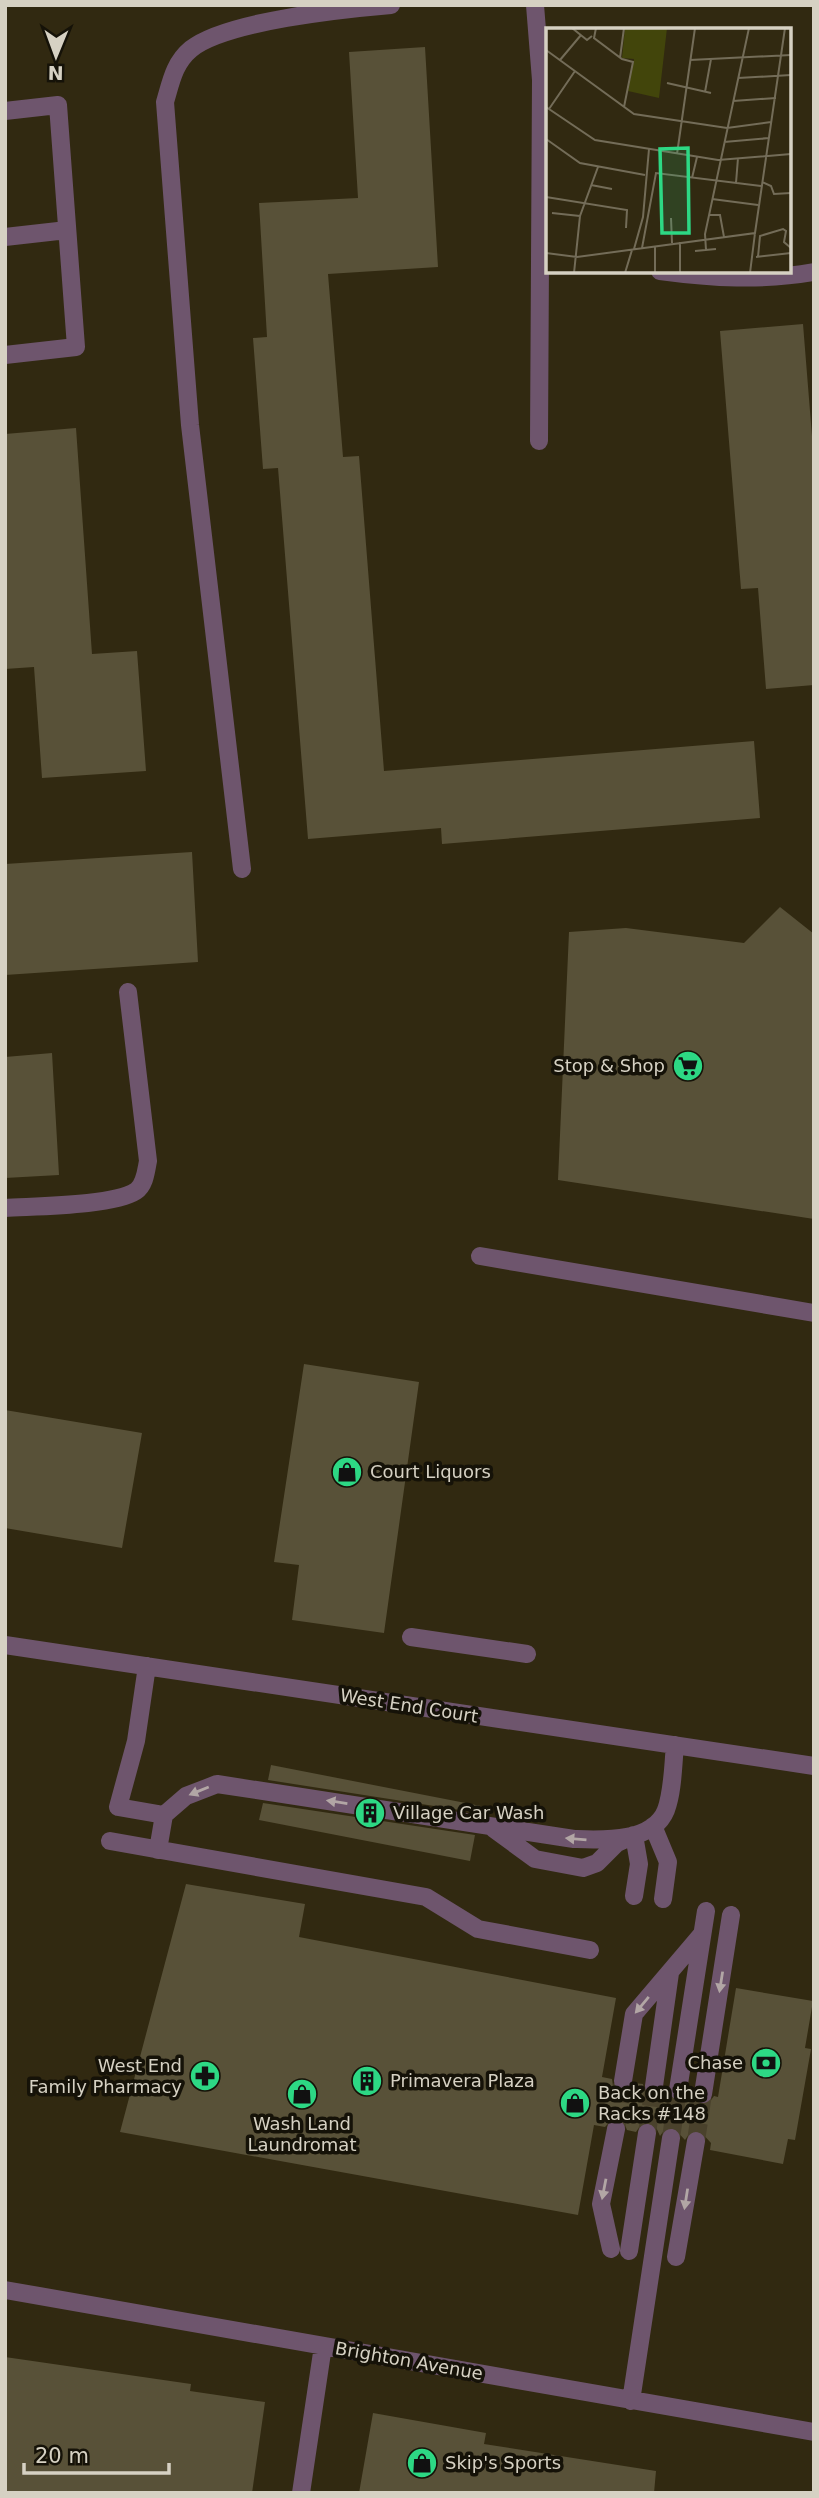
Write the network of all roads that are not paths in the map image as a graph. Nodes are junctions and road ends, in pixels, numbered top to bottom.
1 (391, 5) edge
2 (535, 5) edge
3 (5, 111) edge
4 (67, 230) junction
5 (5, 237) edge
6 (543, 242) edge
7 (814, 272) edge
8 (675, 273) edge
9 (5, 355) edge
10 (539, 441) dead end
11 (242, 869) dead end
12 (128, 992) dead end
13 (5, 1208) edge
14 (480, 1256) dead end
15 (814, 1313) edge
16 (411, 1637) dead end
17 (5, 1645) edge
18 (527, 1654) dead end
19 (147, 1666) junction
20 (676, 1745) junction
21 (814, 1766) edge
22 (164, 1815) junction
23 (478, 1823) junction
24 (653, 1826) junction
25 (634, 1835) junction
26 (110, 1842) dead end
27 (158, 1850) junction
28 (634, 1895) dead end
29 (663, 1899) dead end
30 (706, 1911) dead end
31 (732, 1915) dead end
32 (702, 1934) junction
33 (590, 1950) dead end
34 (670, 1973) junction
35 (623, 2081) tunnel mouth
36 (654, 2086) tunnel mouth
37 (678, 2090) tunnel mouth
38 (702, 2094) tunnel mouth
39 (616, 2129) tunnel mouth
40 (647, 2133) tunnel mouth
41 (671, 2138) tunnel mouth
42 (696, 2141) tunnel mouth
43 (676, 2257) dead end
44 (5, 2290) edge
45 (323, 2346) junction
46 (631, 2401) junction
47 (814, 2432) edge
48 (300, 2493) edge

1 - 11 street
2 - 6 street
3 - 4 street
4 - 5 street
4 - 9 street
6 - 10 street
7 - 8 street
12 - 13 street
14 - 15 street
16 - 18 street
17 - 19 street, West End Court
19 - 20 street, West End Court
19 - 22 street
20 - 21 street, West End Court
20 - 24 street
23 -> 22 street
22 - 27 street
25 -> 23 street
23 - 25 street
24 - 25 street
24 - 29 street
25 - 28 street
26 - 27 street
27 - 33 street
30 - 32 street
31 -> 38 street
32 - 34 street
32 - 37 street
34 -> 35 street
34 - 36 street
39 -> 40 street
41 - 46 street
42 -> 43 street
44 - 45 street, Brighton Avenue
45 - 46 street, Brighton Avenue
45 - 48 street
46 - 47 street, Brighton Avenue

